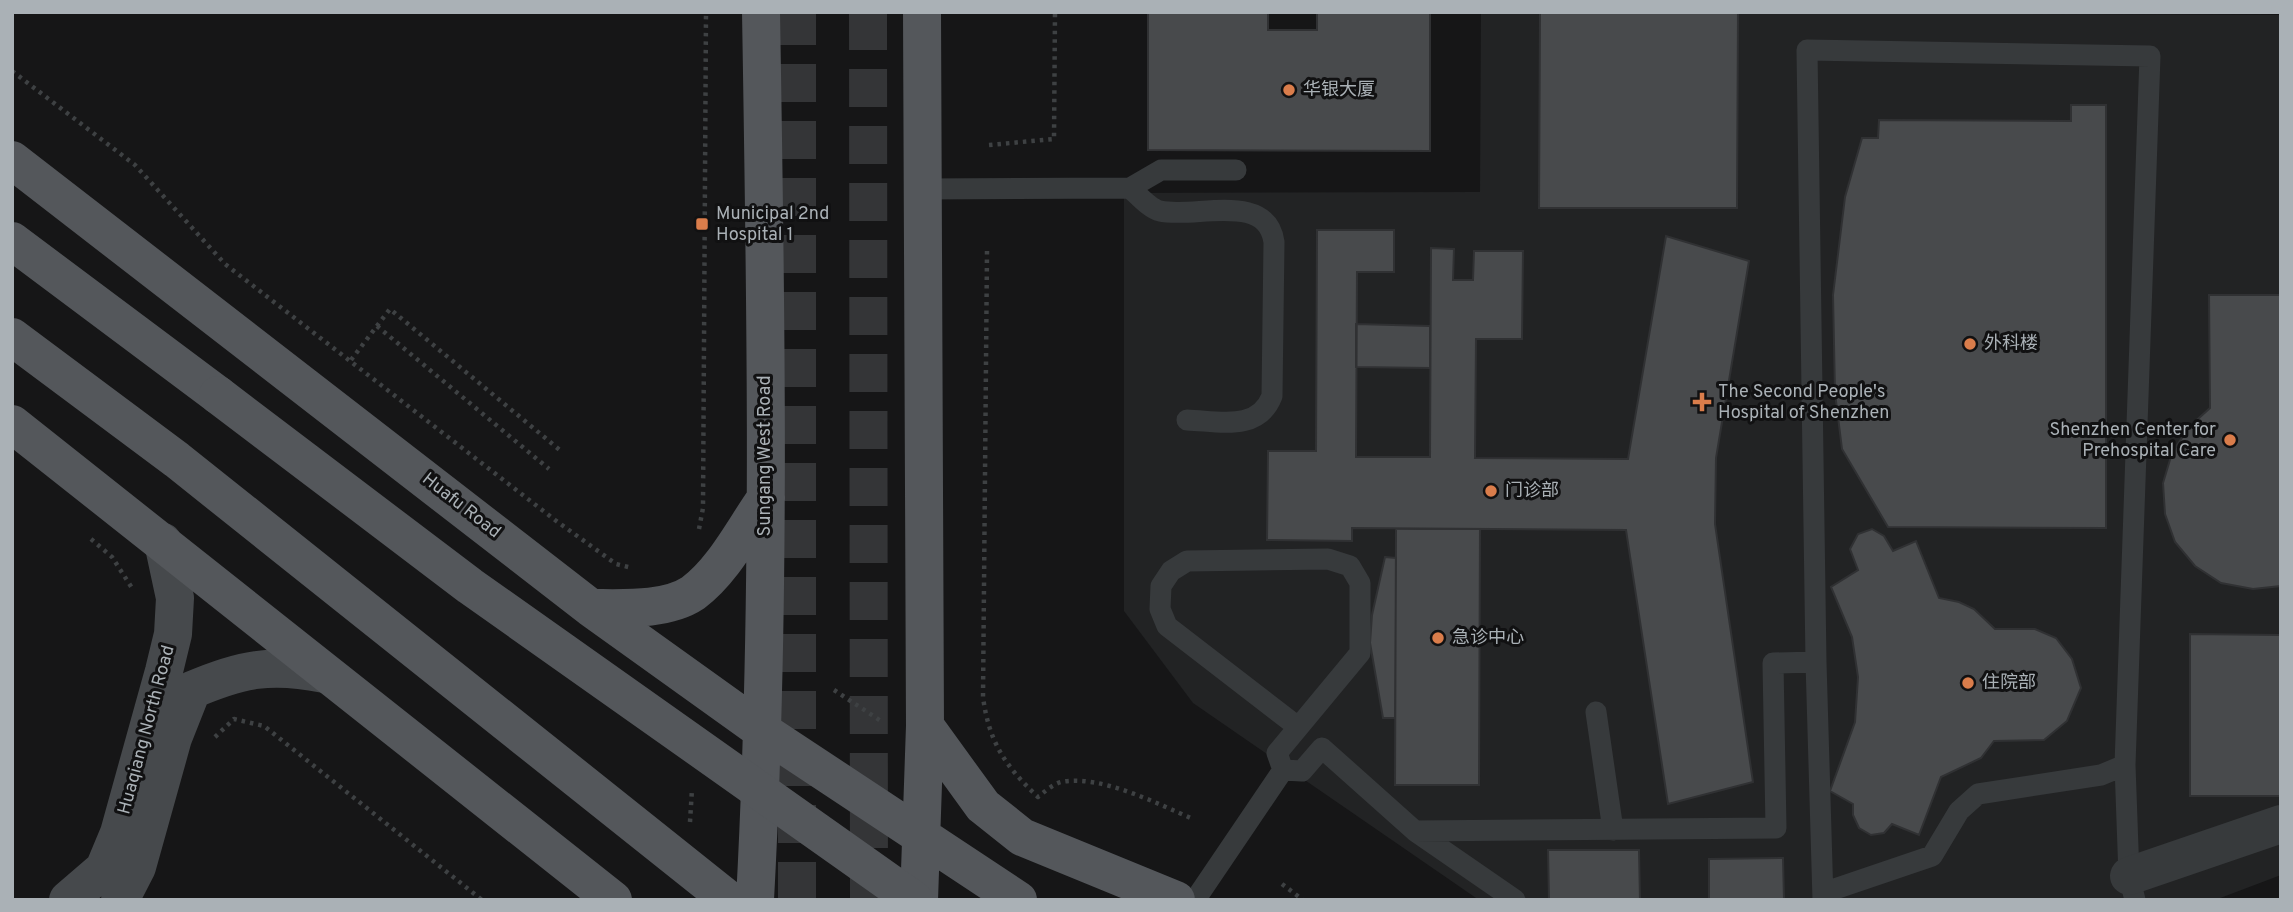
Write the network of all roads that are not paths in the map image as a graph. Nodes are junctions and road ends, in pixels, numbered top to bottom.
1 (761, 12) edge
2 (922, 12) edge
3 (12, 160) edge
4 (1236, 170) dead end
5 (1130, 188) junction
6 (923, 189) junction
7 (12, 242) edge
8 (12, 337) edge
9 (1187, 420) dead end
10 (12, 424) edge
11 (766, 498) junction
12 (163, 542) junction
13 (591, 608) junction
14 (1816, 662) junction
15 (324, 674) junction
16 (1596, 712) dead end
17 (925, 726) junction
18 (1298, 727) junction
19 (764, 732) junction
20 (2125, 765) junction
21 (1283, 770) junction
22 (2281, 824) edge
23 (1613, 830) junction
24 (1415, 831) junction
25 (921, 835) junction
26 (2132, 888) edge
27 (1823, 896) edge
28 (68, 900) edge
29 (120, 900) edge
30 (613, 900) edge
31 (729, 900) edge
32 (755, 900) edge
33 (916, 900) edge
34 (1018, 900) edge
35 (1176, 900) edge
36 (1195, 900) edge
37 (1515, 900) edge

1 - 11 main road, Sungang West Road
2 - 6 main road
3 - 13 main road, Huafu Road
4 - 5 lane
5 - 6 lane
5 - 9 lane
6 - 17 main road
7 - 33 main road, bridge
8 - 31 main road
10 - 12 main road
11 - 13 main road
11 - 19 main road, Sungang West Road
12 - 15 main road
12 - 28 main road, Huaqiang North Road
13 - 19 main road, Huafu Road
14 - 20 lane
14 - 23 lane
14 - 27 lane
15 - 29 main road, Huaqiang North Road
15 - 30 main road
16 - 23 lane
17 - 25 main road
17 - 35 main road
18 - 18 lane
18 - 21 lane
19 - 25 main road, Huafu Road
19 - 32 main road, Sungang West Road
20 - 26 lane
20 - 27 lane
21 - 24 lane
21 - 36 lane
22 - 26 street
23 - 24 lane
24 - 37 lane
25 - 33 main road
25 - 34 main road, Huafu Road

